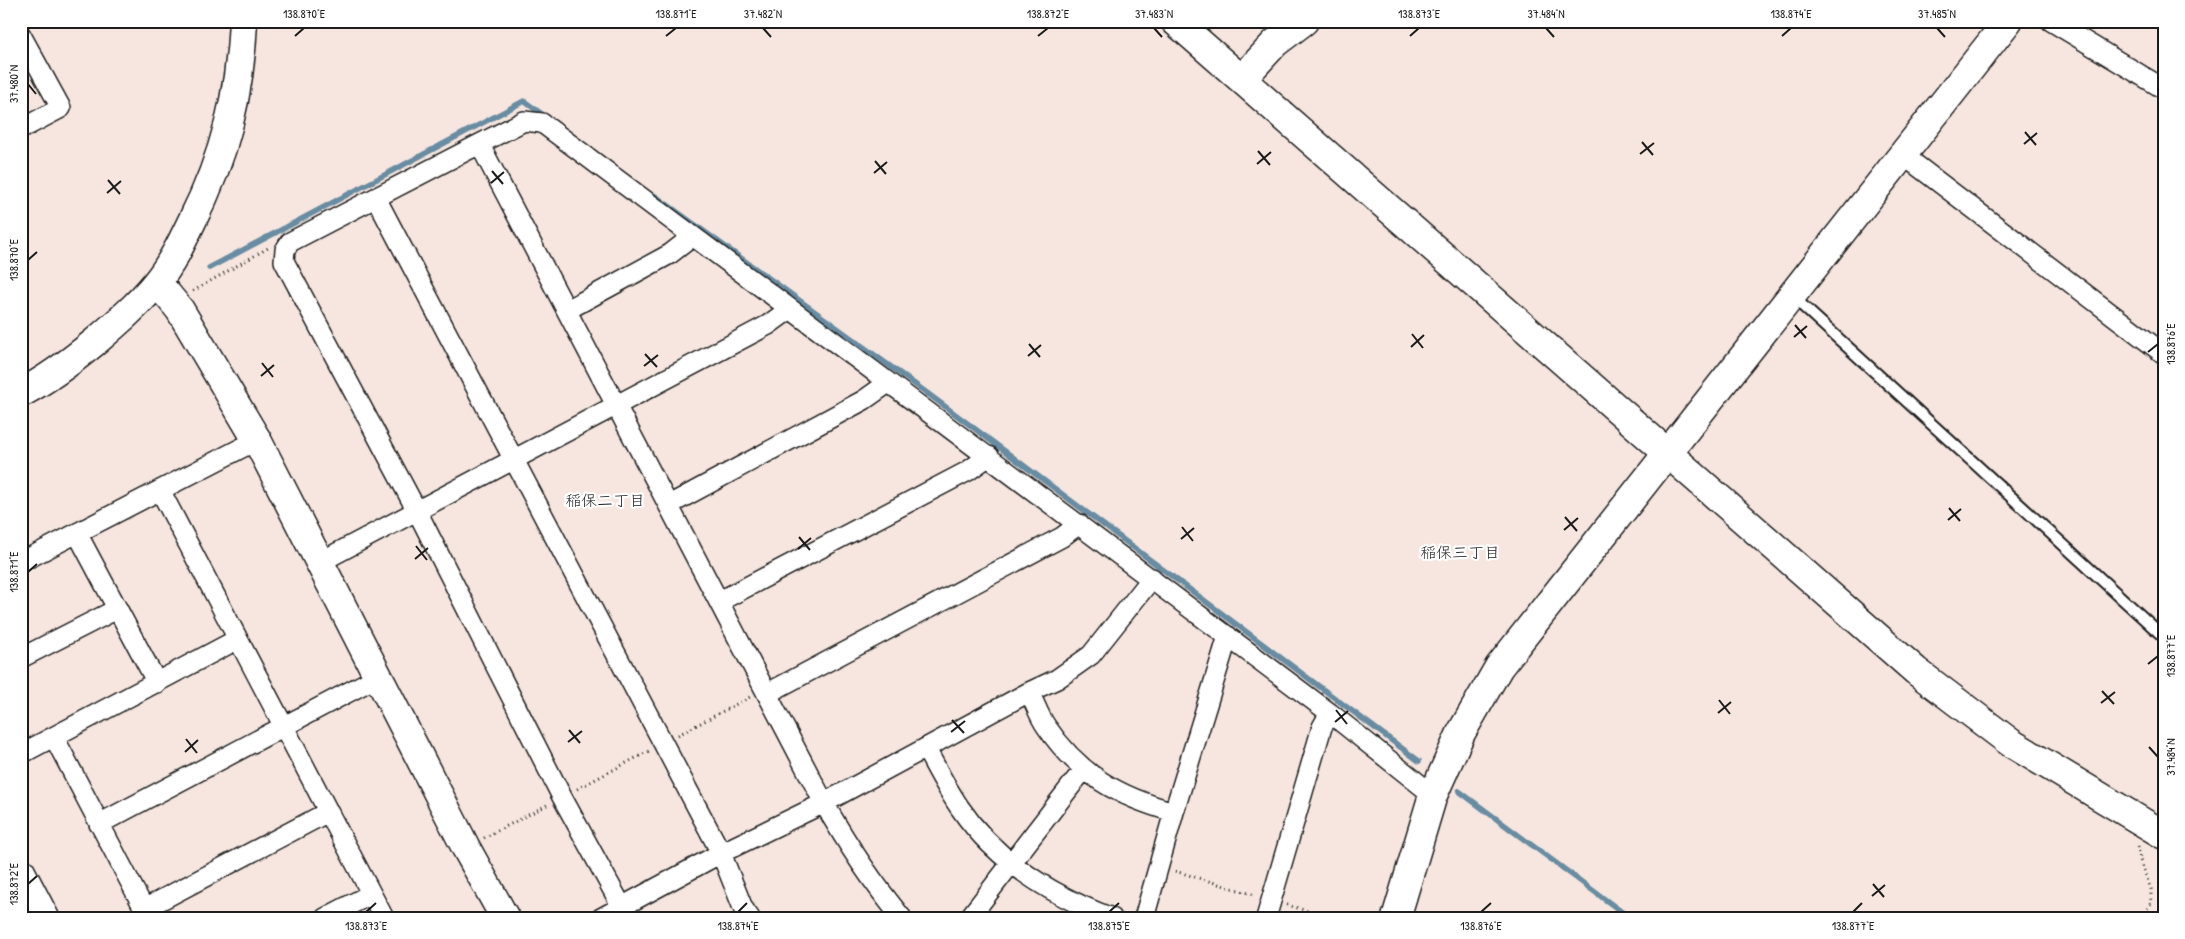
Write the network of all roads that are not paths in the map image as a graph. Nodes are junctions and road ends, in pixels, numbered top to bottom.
1 (242, 21) edge
2 (1175, 21) edge
3 (1304, 21) edge
4 (2008, 21) edge
5 (2051, 21) edge
6 (21, 35) edge
7 (1242, 79) junction
8 (2164, 89) edge
9 (21, 129) edge
10 (480, 145) junction
11 (1903, 155) junction
12 (376, 198) junction
13 (692, 237) junction
14 (157, 282) junction
15 (1792, 296) junction
16 (790, 308) junction
17 (567, 310) junction
18 (2164, 354) edge
19 (888, 383) junction
20 (21, 393) edge
21 (617, 406) junction
22 (257, 440) junction
23 (1668, 452) junction
24 (989, 456) junction
25 (514, 460) junction
26 (160, 490) junction
27 (669, 505) junction
28 (417, 511) junction
29 (1079, 524) junction
30 (77, 533) junction
31 (21, 562) edge
32 (320, 562) junction
33 (1152, 578) junction
34 (720, 601) junction
35 (117, 608) junction
36 (1228, 636) junction
37 (2164, 636) edge
38 (238, 640) junction
39 (21, 658) edge
40 (379, 676) junction
41 (157, 683) junction
42 (1029, 692) junction
43 (768, 693) junction
44 (1330, 713) junction
45 (284, 726) junction
46 (54, 737) junction
47 (926, 749) junction
48 (21, 754) edge
49 (1084, 769) junction
50 (1433, 795) junction
51 (824, 803) junction
52 (328, 812) junction
53 (1174, 812) junction
54 (99, 824) junction
55 (2155, 830) edge
56 (721, 852) junction
57 (1013, 863) junction
58 (21, 872) edge
59 (371, 894) junction
60 (622, 907) junction
61 (1268, 909) edge
62 (146, 913) edge
63 (45, 918) edge
64 (325, 918) edge
65 (384, 918) edge
66 (505, 918) edge
67 (601, 918) edge
68 (750, 918) edge
69 (902, 918) edge
70 (969, 918) edge
71 (1112, 918) edge
72 (1144, 918) edge
73 (1396, 918) edge

1 - 14 street
2 - 7 street
3 - 7 street
4 - 11 street
5 - 8 street
6 - 9 street
7 - 23 street
10 - 12 street
10 - 13 street
10 - 17 street
11 - 15 street
11 - 18 street
12 - 25 street
12 - 28 street
13 - 16 street
13 - 17 street
14 - 20 street
14 - 22 street
15 - 23 street
15 - 37 lane
16 - 19 street
16 - 21 street
17 - 21 street
19 - 24 street
19 - 27 street
21 - 25 street
21 - 27 street
22 - 26 street
22 - 32 street
23 - 50 street
23 - 55 street
24 - 29 street
24 - 34 street
25 - 28 street
25 - 56 street
26 - 30 street
26 - 38 street
27 - 34 street
28 - 32 street
28 - 60 street
29 - 33 street
29 - 43 street
30 - 31 street
30 - 35 street
32 - 40 street
33 - 36 street
33 - 42 street
34 - 43 street
35 - 39 street
35 - 41 street
36 - 44 street
36 - 53 street
38 - 41 street
38 - 45 street
40 - 45 street
40 - 66 street
41 - 46 street
42 - 47 street
42 - 49 street
43 - 51 street
44 - 50 street
44 - 61 street
45 - 52 street
45 - 54 street
46 - 48 street
46 - 54 street
47 - 51 street
47 - 57 street
49 - 53 street
49 - 57 street
50 - 73 street
51 - 56 street
51 - 69 street
52 - 59 street
52 - 62 street
53 - 72 street
54 - 62 street
56 - 60 street
56 - 68 street
57 - 70 street
57 - 71 street
58 - 63 street
59 - 64 street
59 - 65 street
60 - 67 street

